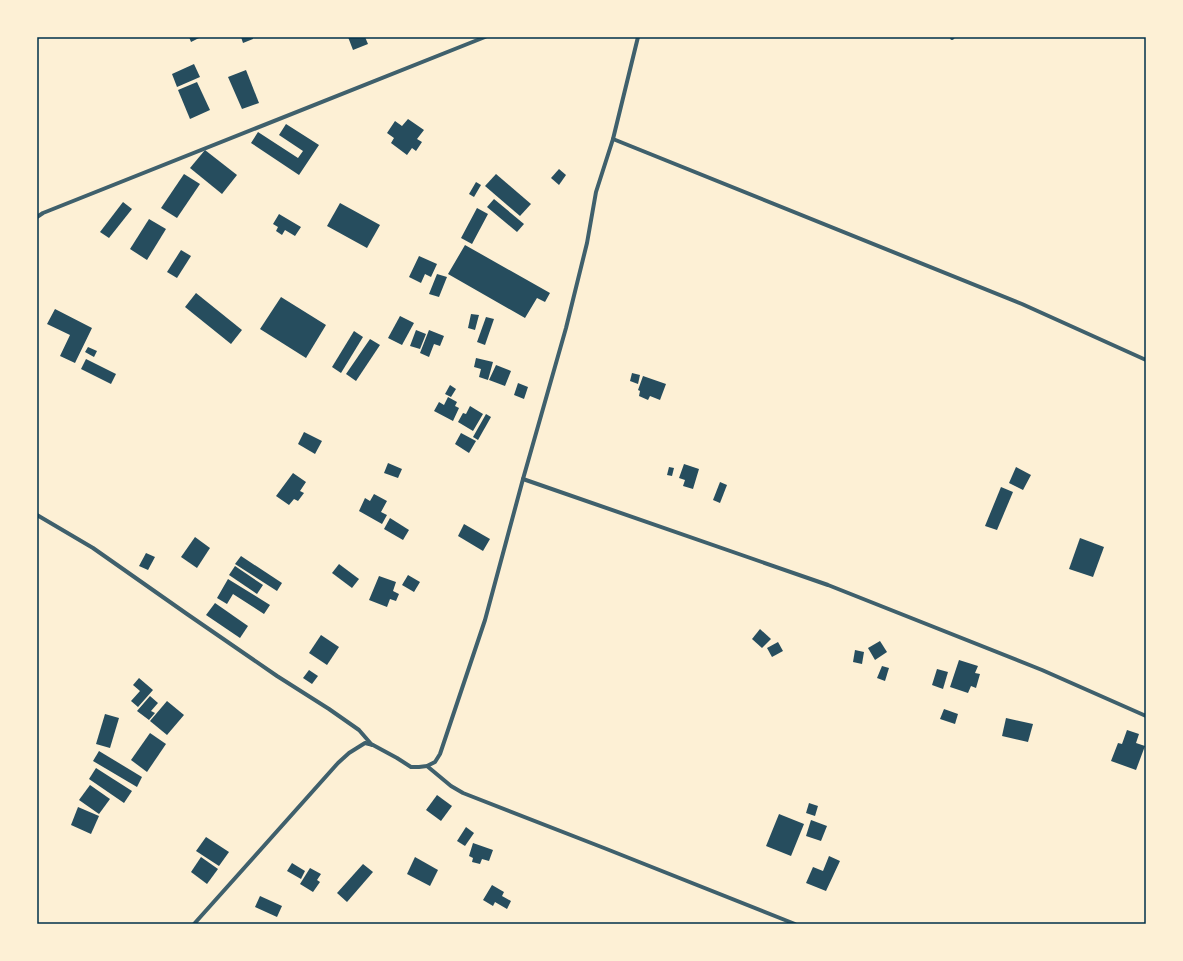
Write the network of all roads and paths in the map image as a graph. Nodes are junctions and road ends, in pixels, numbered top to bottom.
1 (485, 37) edge
2 (638, 37) edge
3 (613, 139) junction
4 (37, 217) edge
5 (1146, 360) edge
6 (522, 479) junction
7 (37, 515) edge
8 (1146, 716) edge
9 (373, 745) junction
10 (427, 766) junction
11 (194, 924) edge
12 (795, 924) edge

1 - 4 street
2 - 3 street
3 - 5 street
3 - 6 street
6 - 8 street
6 - 10 street
7 - 9 street
9 - 10 street
9 - 11 street
10 - 12 street

